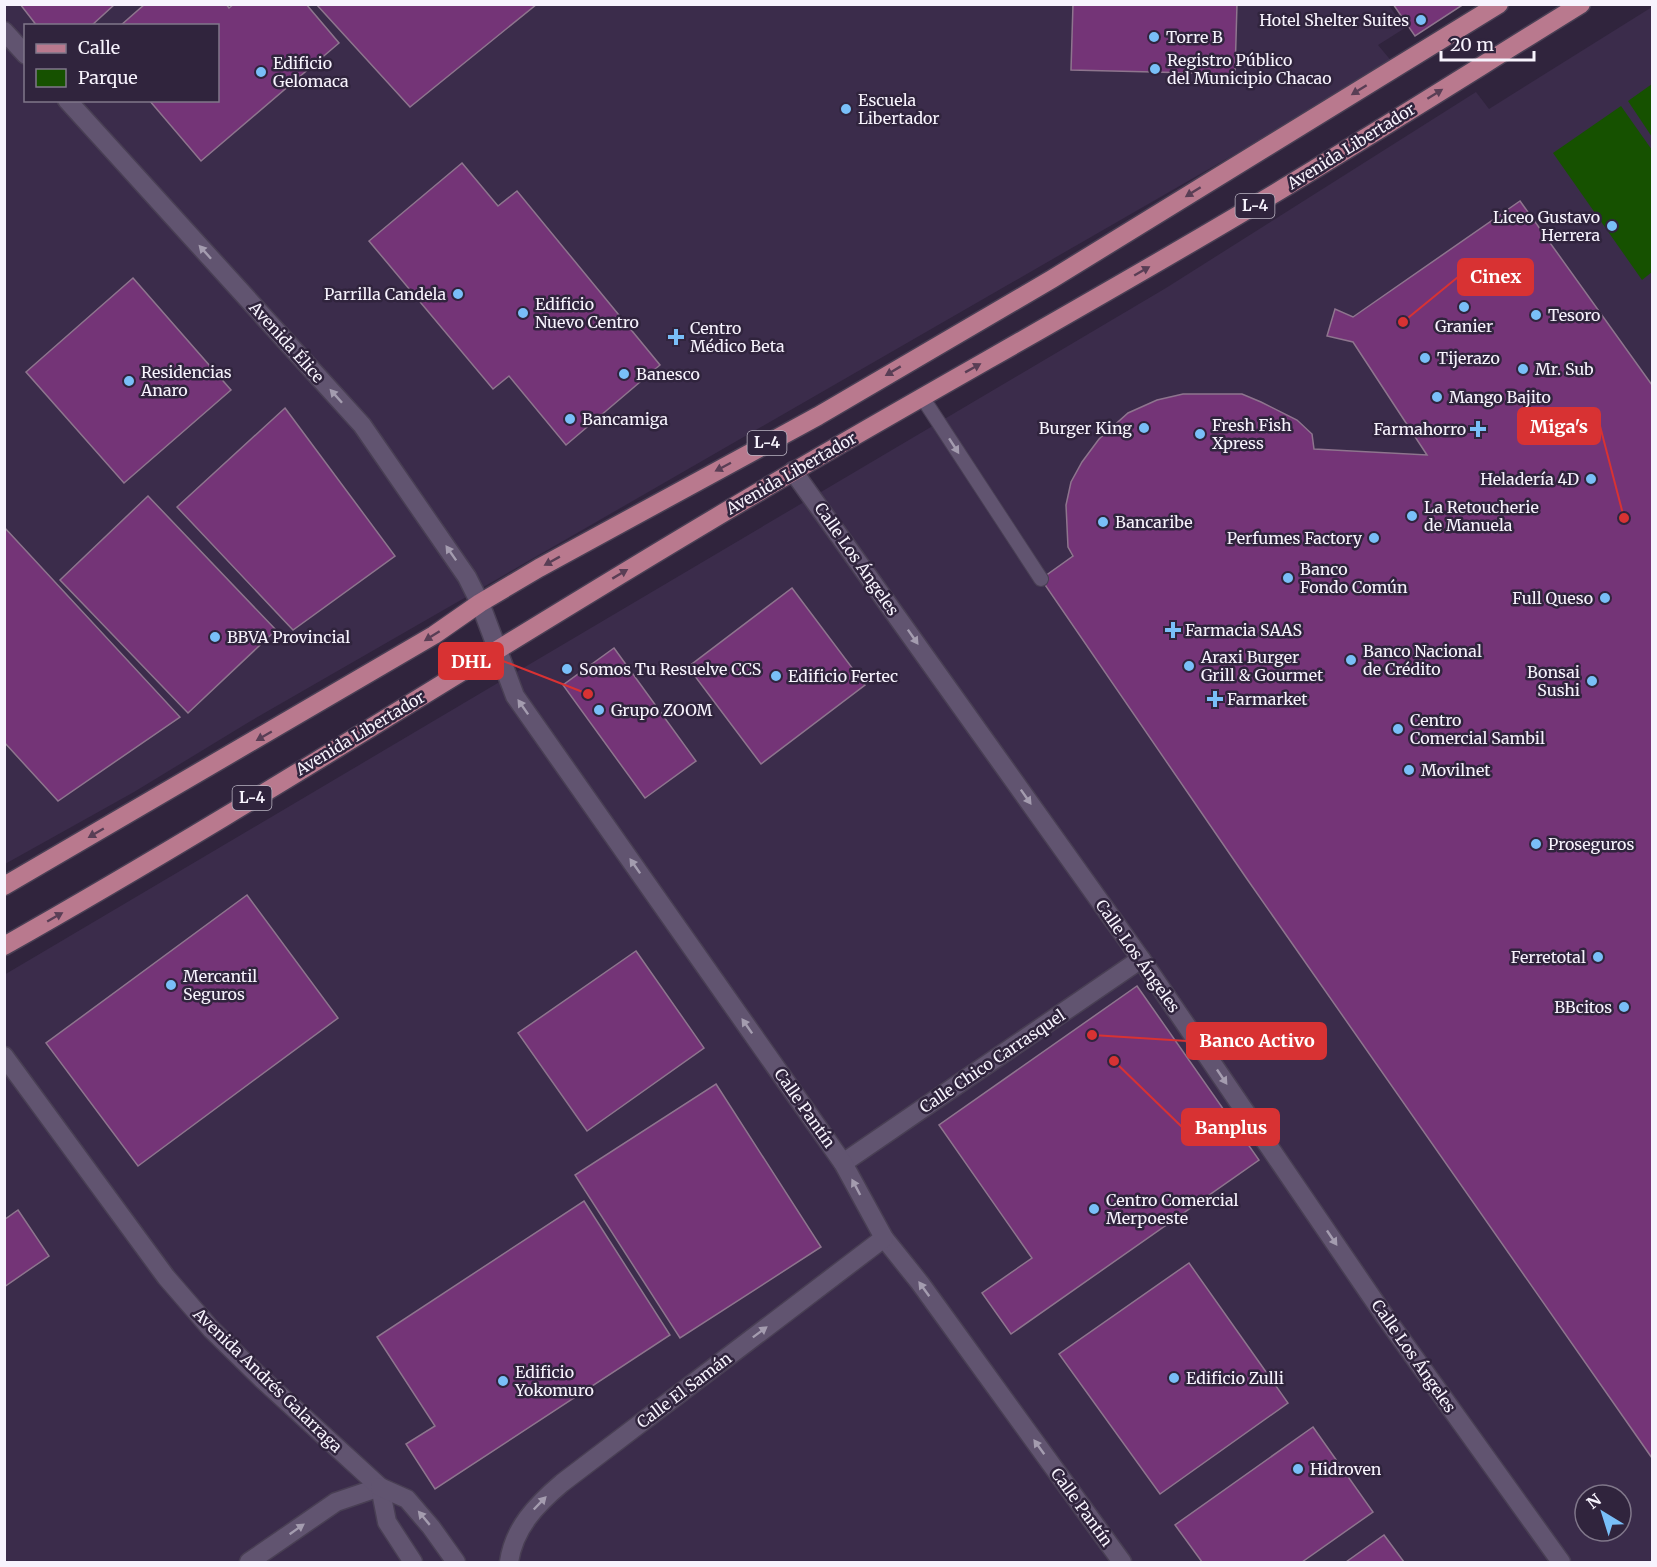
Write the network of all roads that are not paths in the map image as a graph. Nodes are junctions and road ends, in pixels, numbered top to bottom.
1 (1499, 4) edge
2 (1581, 4) edge
3 (4, 32) edge
4 (24, 53) edge
5 (69, 102) edge
6 (922, 397) junction
7 (793, 471) junction
8 (1041, 579) dead end
9 (480, 603) junction
10 (498, 648) junction
11 (4, 886) edge
12 (4, 946) edge
13 (1141, 959) junction
14 (4, 1056) edge
15 (843, 1163) junction
16 (884, 1238) junction
17 (380, 1487) junction
18 (249, 1563) edge
19 (413, 1563) edge
20 (456, 1563) edge
21 (509, 1563) edge
22 (1122, 1563) edge
23 (1561, 1563) edge

1 -> 9 main road, L-4
6 -> 2 main road, Avenida Libertador / L-4
3 - 4 main road
9 -> 5 main road, Avenida Élice
6 - 7 main road, Avenida Libertador / L-4
6 -> 8 lane
10 -> 7 main road, Avenida Libertador / L-4
7 -> 13 main road, Calle Los Ángeles
9 - 10 main road, Avenida Élice
9 -> 11 main road, L-4
12 -> 10 main road, Avenida Libertador / L-4
15 -> 10 main road, Calle Pantín
13 - 15 main road, Calle Chico Carrasquel
13 -> 23 main road, Calle Los Ángeles
14 - 17 main road, Avenida Andrés Galarraga
16 -> 15 main road, Calle Pantín
21 -> 16 main road, Calle El Samán
22 -> 16 main road, Calle Pantín
18 -> 17 main road
17 - 19 main road
20 -> 17 main road, Avenida Andrés Galarraga

